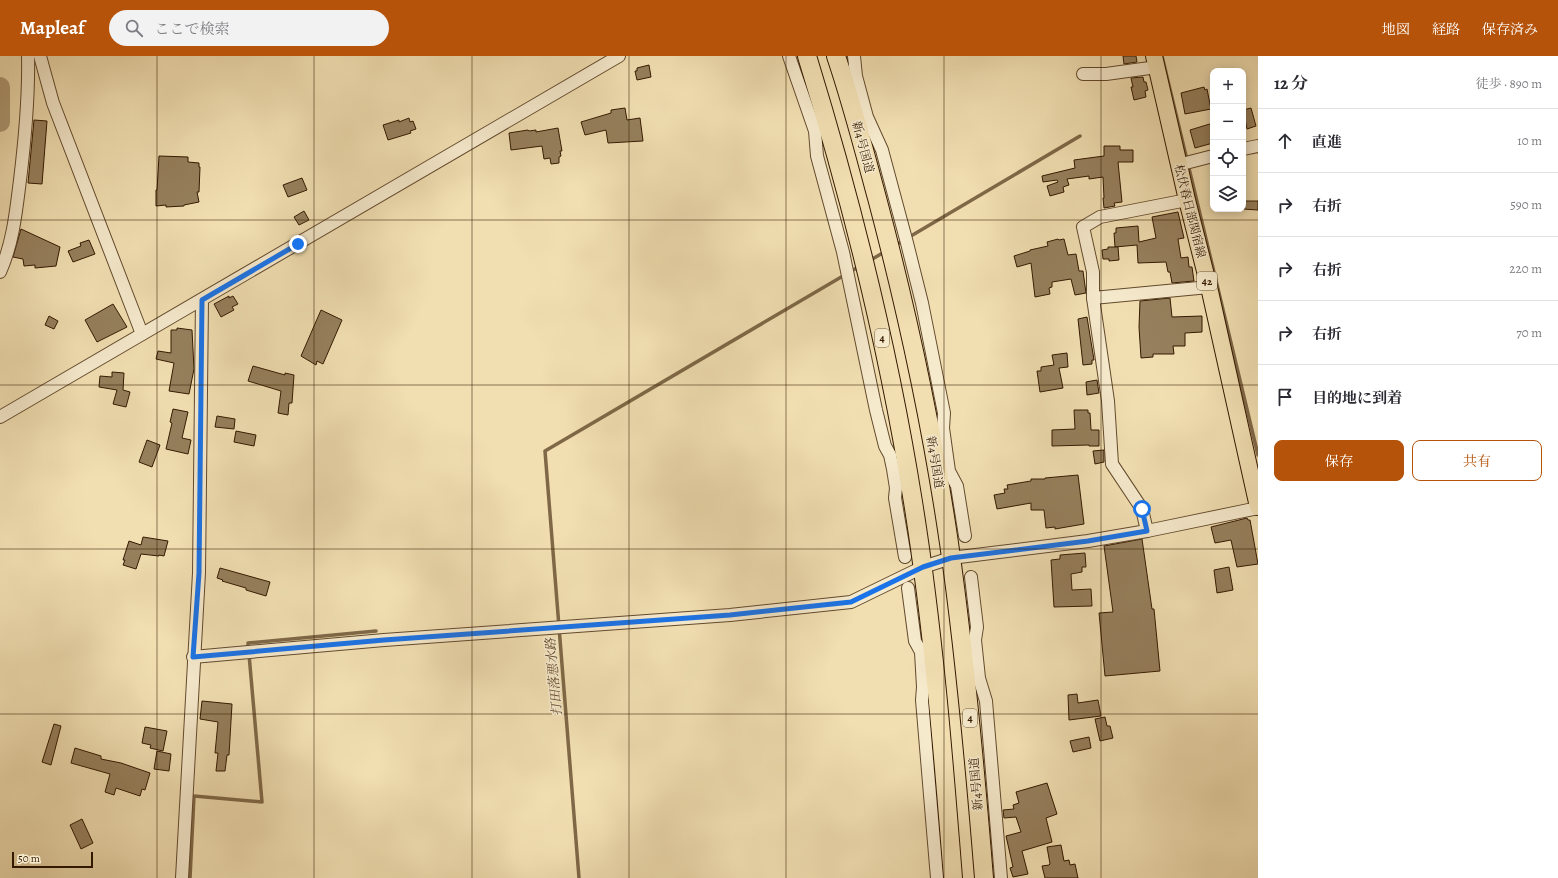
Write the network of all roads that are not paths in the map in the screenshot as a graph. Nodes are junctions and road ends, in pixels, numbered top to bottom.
1 (28, 56) edge
2 (40, 56) edge
3 (619, 56) edge
4 (789, 56) edge
5 (807, 56) edge
6 (836, 56) edge
7 (854, 56) edge
8 (599, 61) edge
9 (1155, 62) edge
10 (1083, 74) dead end
11 (856, 98) junction
12 (817, 115) junction
13 (1258, 146) edge
14 (1246, 148) edge
15 (1210, 157) edge
16 (1178, 165) junction
17 (1186, 200) junction
18 (0, 272) edge
19 (1209, 287) junction
20 (1093, 298) junction
21 (202, 300) junction
22 (142, 334) junction
23 (0, 417) edge
24 (940, 454) junction
25 (900, 468) junction
26 (1258, 507) edge
27 (1147, 531) junction
28 (964, 536) dead end
29 (905, 557) dead end
30 (951, 558) junction
31 (923, 567) junction
32 (971, 576) dead end
33 (908, 588) dead end
34 (193, 657) junction
35 (970, 660) junction
36 (928, 666) junction
37 (182, 878) edge
38 (937, 878) edge
39 (953, 878) edge
40 (984, 878) edge
41 (1001, 878) edge

1 - 18 street
2 - 22 street
3 - 8 street
4 - 12 street
5 - 12 highway, 4
6 - 11 highway, 新4号国道 / 4
7 - 11 street
8 - 21 street
9 - 10 street
9 - 16 main road, 松伏春日部関宿線 / 42
11 - 24 highway, 新4号国道 / 4
12 - 25 highway, 4
13 - 14 street
15 - 16 street
16 - 17 main road, 松伏春日部関宿線 / 42
17 - 19 main road, 松伏春日部関宿線 / 42
17 - 20 street
19 - 20 street
19 - 26 main road, 松伏春日部関宿線 / 42
20 - 27 street
21 - 22 street
21 - 34 street
22 - 23 street
24 - 28 street
24 - 30 highway, 新4号国道 / 4
25 - 29 street
25 - 31 highway, 4
26 - 27 street
27 - 30 street
30 - 31 street
30 - 35 highway, 新4号国道 / 4
31 - 34 street
31 - 36 highway, 4
32 - 35 street
33 - 36 street
34 - 37 street
35 - 40 highway, 新4号国道 / 4
35 - 41 street
36 - 38 street
36 - 39 highway, 4

